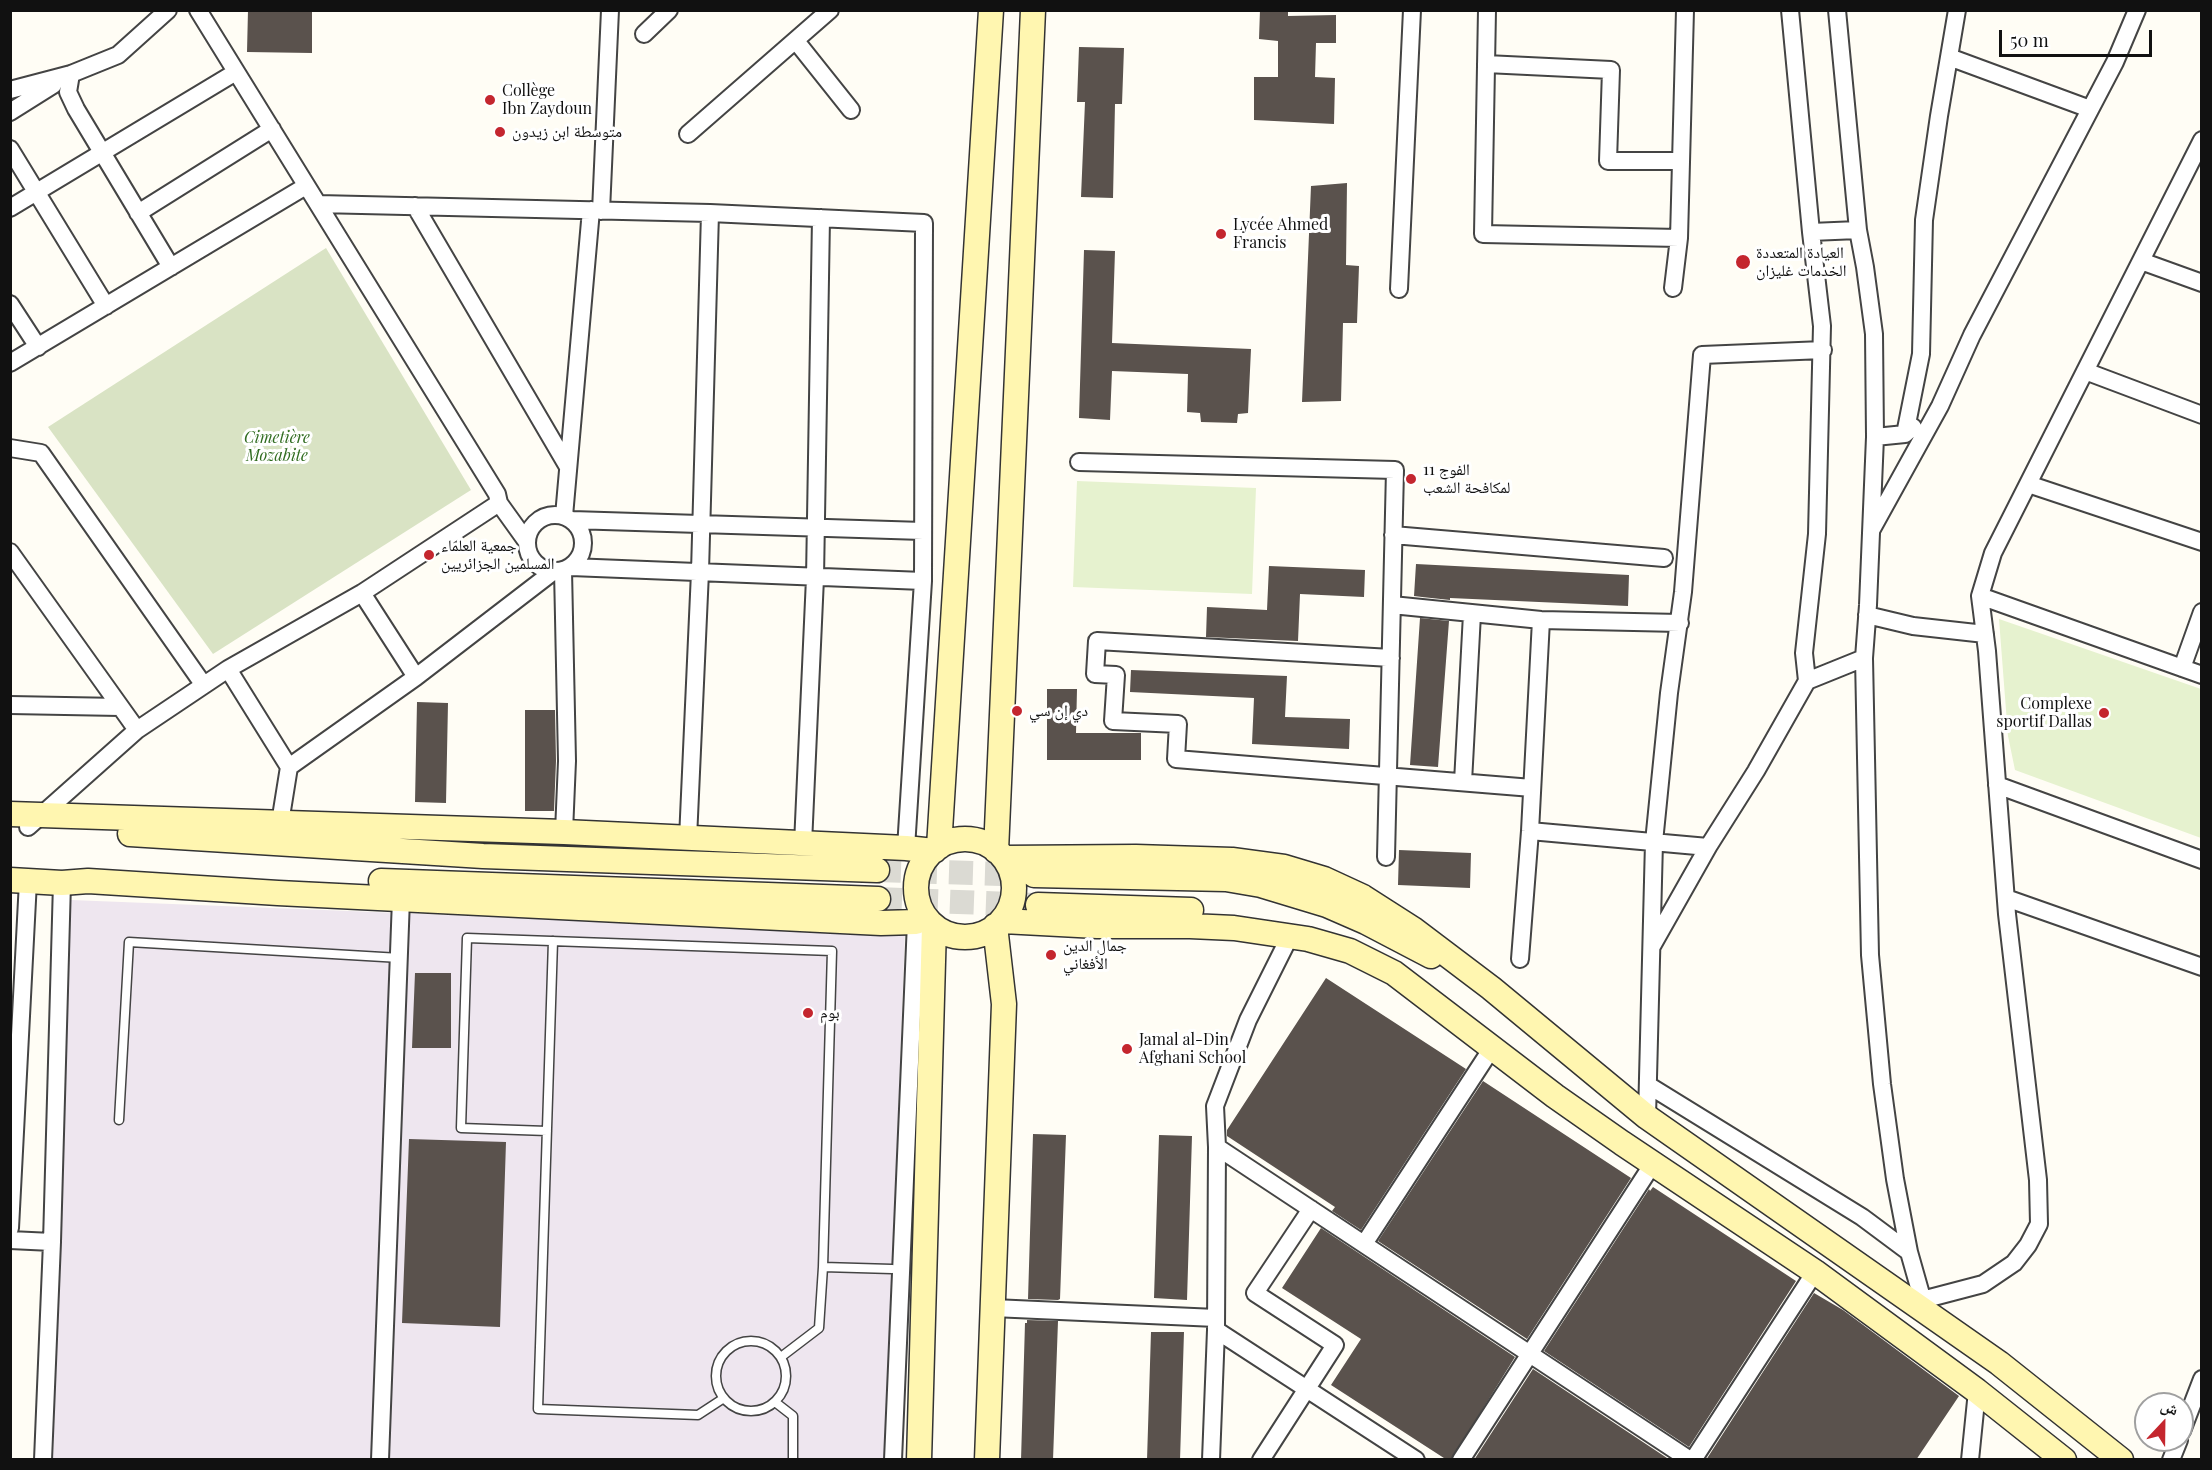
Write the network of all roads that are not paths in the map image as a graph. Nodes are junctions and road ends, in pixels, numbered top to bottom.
1 (168, 10) edge
2 (198, 10) edge
3 (610, 10) edge
4 (669, 10) edge
5 (830, 10) edge
6 (991, 10) edge
7 (1033, 10) edge
8 (1412, 10) edge
9 (1487, 10) edge
10 (1685, 10) edge
11 (1790, 10) edge
12 (1837, 10) edge
13 (1957, 10) edge
14 (2138, 10) edge
15 (644, 34) dead end
16 (796, 41) junction
17 (1949, 57) junction
18 (1486, 64) junction
19 (236, 72) junction
20 (71, 74) junction
21 (10, 90) edge
22 (2090, 109) junction
23 (851, 110) dead end
24 (10, 112) edge
25 (272, 129) junction
26 (688, 134) dead end
27 (2202, 140) edge
28 (10, 149) edge
29 (102, 152) junction
30 (1681, 161) junction
31 (306, 186) junction
32 (38, 192) junction
33 (318, 204) junction
34 (415, 206) junction
35 (10, 208) edge
36 (596, 211) junction
37 (138, 213) junction
38 (710, 213) junction
39 (821, 218) junction
40 (1858, 230) junction
41 (1810, 232) junction
42 (1679, 238) junction
43 (2141, 261) junction
44 (171, 267) junction
45 (2202, 283) edge
46 (1673, 288) dead end
47 (1399, 289) dead end
48 (10, 304) edge
49 (106, 306) junction
50 (38, 347) junction
51 (1823, 350) junction
52 (10, 363) edge
53 (2085, 372) junction
54 (1940, 406) junction
55 (2202, 415) edge
56 (1905, 434) junction
57 (1875, 437) junction
58 (10, 448) edge
59 (1079, 462) dead end
60 (568, 467) junction
61 (2028, 484) junction
62 (499, 503) junction
63 (568, 518) junction
64 (700, 524) junction
65 (815, 527) junction
66 (923, 531) junction
67 (1870, 532) junction
68 (1393, 535) junction
69 (526, 542) junction
70 (2202, 542) edge
71 (10, 552) edge
72 (1664, 558) dead end
73 (563, 569) junction
74 (700, 572) junction
75 (815, 578) junction
76 (923, 581) junction
77 (362, 593) junction
78 (1980, 596) junction
79 (1392, 605) junction
80 (2202, 612) edge
81 (1472, 614) junction
82 (1867, 615) junction
83 (1541, 620) junction
84 (1680, 622) junction
85 (1985, 634) junction
86 (1391, 658) junction
87 (1863, 658) junction
88 (2182, 668) junction
89 (228, 669) junction
90 (2202, 675) edge
91 (416, 676) junction
92 (1807, 681) junction
93 (203, 684) junction
94 (10, 705) edge
95 (120, 707) junction
96 (137, 730) junction
97 (289, 767) junction
98 (1388, 776) junction
99 (1463, 782) junction
100 (1997, 785) junction
101 (1532, 788) junction
102 (23, 820) edge
103 (280, 824) junction
104 (1530, 831) junction
105 (564, 832) junction
106 (688, 839) junction
107 (1654, 842) junction
108 (803, 844) junction
109 (1708, 847) junction
110 (906, 848) junction
111 (937, 849) junction
112 (1000, 854) junction
113 (1386, 857) dead end
114 (2202, 860) edge
115 (877, 870) tunnel mouth
116 (1034, 875) tunnel mouth
117 (19, 880) edge
118 (88, 881) junction
119 (62, 883) junction
120 (2006, 898) junction
121 (401, 899) junction
122 (878, 899) tunnel mouth
123 (1038, 905) tunnel mouth
124 (925, 921) junction
125 (999, 924) junction
126 (1290, 936) junction
127 (553, 941) junction
128 (1652, 946) junction
129 (400, 958) junction
130 (1520, 959) dead end
131 (2202, 967) edge
132 (1394, 973) junction
133 (1491, 988) junction
134 (1492, 1048) junction
135 (1648, 1084) junction
136 (1647, 1117) junction
137 (119, 1120) dead end
138 (547, 1131) junction
139 (1217, 1147) junction
140 (1654, 1162) junction
141 (1311, 1209) junction
142 (10, 1228) edge
143 (10, 1240) edge
144 (52, 1242) junction
145 (1364, 1244) junction
146 (1909, 1252) junction
147 (823, 1267) junction
148 (892, 1269) dead end
149 (1815, 1272) junction
150 (1924, 1306) junction
151 (993, 1308) junction
152 (1216, 1324) junction
153 (1529, 1354) junction
154 (782, 1357) junction
155 (2202, 1379) edge
156 (1307, 1389) junction
157 (1977, 1391) junction
158 (724, 1398) junction
159 (2194, 1400) edge
160 (775, 1402) junction
161 (42, 1460) edge
162 (380, 1460) edge
163 (793, 1460) edge
164 (893, 1460) edge
165 (919, 1460) edge
166 (987, 1460) edge
167 (1211, 1460) edge
168 (1261, 1460) edge
169 (1416, 1460) edge
170 (1461, 1460) edge
171 (1691, 1460) edge
172 (1970, 1460) edge
173 (2064, 1460) edge
174 (2121, 1460) edge

1 - 20 street
2 - 19 street
3 - 36 street
4 - 15 street
5 - 16 street
6 - 111 main road
7 - 112 main road
8 - 47 street
9 - 18 street
10 - 30 street
11 - 41 street
12 - 40 street
13 - 17 street
14 - 22 street
16 - 23 street
16 - 26 street
17 - 22 street
17 - 56 street
18 - 30 street
18 - 42 street
19 - 25 street
19 - 29 street
20 - 21 street
20 - 24 street
20 - 29 street
22 - 54 street
25 - 31 street
25 - 37 street
27 - 43 street
28 - 32 street
29 - 32 street
29 - 37 street
30 - 42 street
31 - 33 street
31 - 44 street
32 - 35 street
32 - 49 street
33 - 34 street
33 - 62 street
34 - 36 street
34 - 60 street
36 - 38 street
36 - 60 street
37 - 44 street
38 - 39 street
38 - 64 street
39 - 65 street
39 - 66 street
40 - 41 street
40 - 57 street
41 - 51 street
42 - 46 street
43 - 45 street
43 - 53 street
44 - 49 street
48 - 50 street
49 - 50 street
50 - 52 street
51 - 84 street
51 - 92 street
53 - 55 street
53 - 61 street
54 - 56 street
54 - 67 street
56 - 57 street
57 - 67 street
58 - 93 street
59 - 68 street
60 - 63 street
61 - 70 street
61 - 78 street
62 - 69 street
62 - 77 street
63 - 64 street
63 - 69 street
63 - 73 street
64 - 65 street
64 - 74 street
65 - 66 street
65 - 75 street
66 - 76 street
67 - 82 street
68 - 72 street
68 - 79 street
69 - 73 street
71 - 95 street
73 - 74 street
73 - 91 street
73 - 105 street
74 - 75 street
74 - 106 street
75 - 76 street
75 - 108 street
76 - 110 street
77 - 89 street
77 - 91 street
78 - 85 street
78 - 88 street
79 - 81 street
79 - 86 street
80 - 88 street
81 - 83 street
81 - 99 street
82 - 85 street
82 - 87 street
83 - 84 street
83 - 101 street
84 - 107 street
85 - 100 street
86 - 98 street
86 - 98 street
87 - 92 street
87 - 146 street
88 - 90 street
89 - 93 street
89 - 97 street
91 - 97 street
92 - 109 street
93 - 96 street
94 - 95 street
95 - 96 street
96 - 102 street
97 - 103 street
98 - 99 street
98 - 113 street
99 - 101 street
100 - 114 street
100 - 120 street
101 - 104 street
102 - 103 main road
102 - 115 main road
103 - 105 main road
104 - 107 street
104 - 130 street
105 - 106 main road
106 - 108 main road
107 - 109 street
107 - 128 street
108 - 110 main road
109 - 128 street
110 - 111 main road
111 - 112 main road
111 - 124 main road
112 - 125 main road
112 - 133 main road
116 - 133 main road
117 - 119 main road
117 - 142 street
118 - 119 main road
118 - 121 main road
118 - 122 main road
119 - 144 street
120 - 131 street
120 - 150 street
121 - 124 main road
121 - 129 street
123 - 132 main road
124 - 125 main road
124 - 164 street
124 - 165 main road
125 - 126 main road
125 - 151 main road
126 - 132 main road
126 - 139 street
127 - 138 lane
127 - 138 lane
127 - 147 lane
128 - 135 street
129 - 137 lane
129 - 162 street
132 - 134 main road
133 - 136 main road
134 - 140 main road
134 - 145 street
135 - 136 street
135 - 146 street
136 - 150 main road
138 - 158 lane
139 - 141 street
139 - 152 street
140 - 149 main road
140 - 153 street
141 - 145 street
141 - 156 street
143 - 144 street
144 - 161 street
145 - 153 street
146 - 150 street
147 - 148 lane
147 - 154 lane
149 - 157 main road
149 - 171 street
150 - 174 main road
151 - 152 street
151 - 166 main road
152 - 156 street
152 - 167 street
153 - 170 street
153 - 171 street
154 - 158 lane
154 - 160 lane
155 - 159 street
156 - 168 street
156 - 169 street
157 - 172 street
157 - 173 main road
158 - 160 lane
160 - 163 lane

